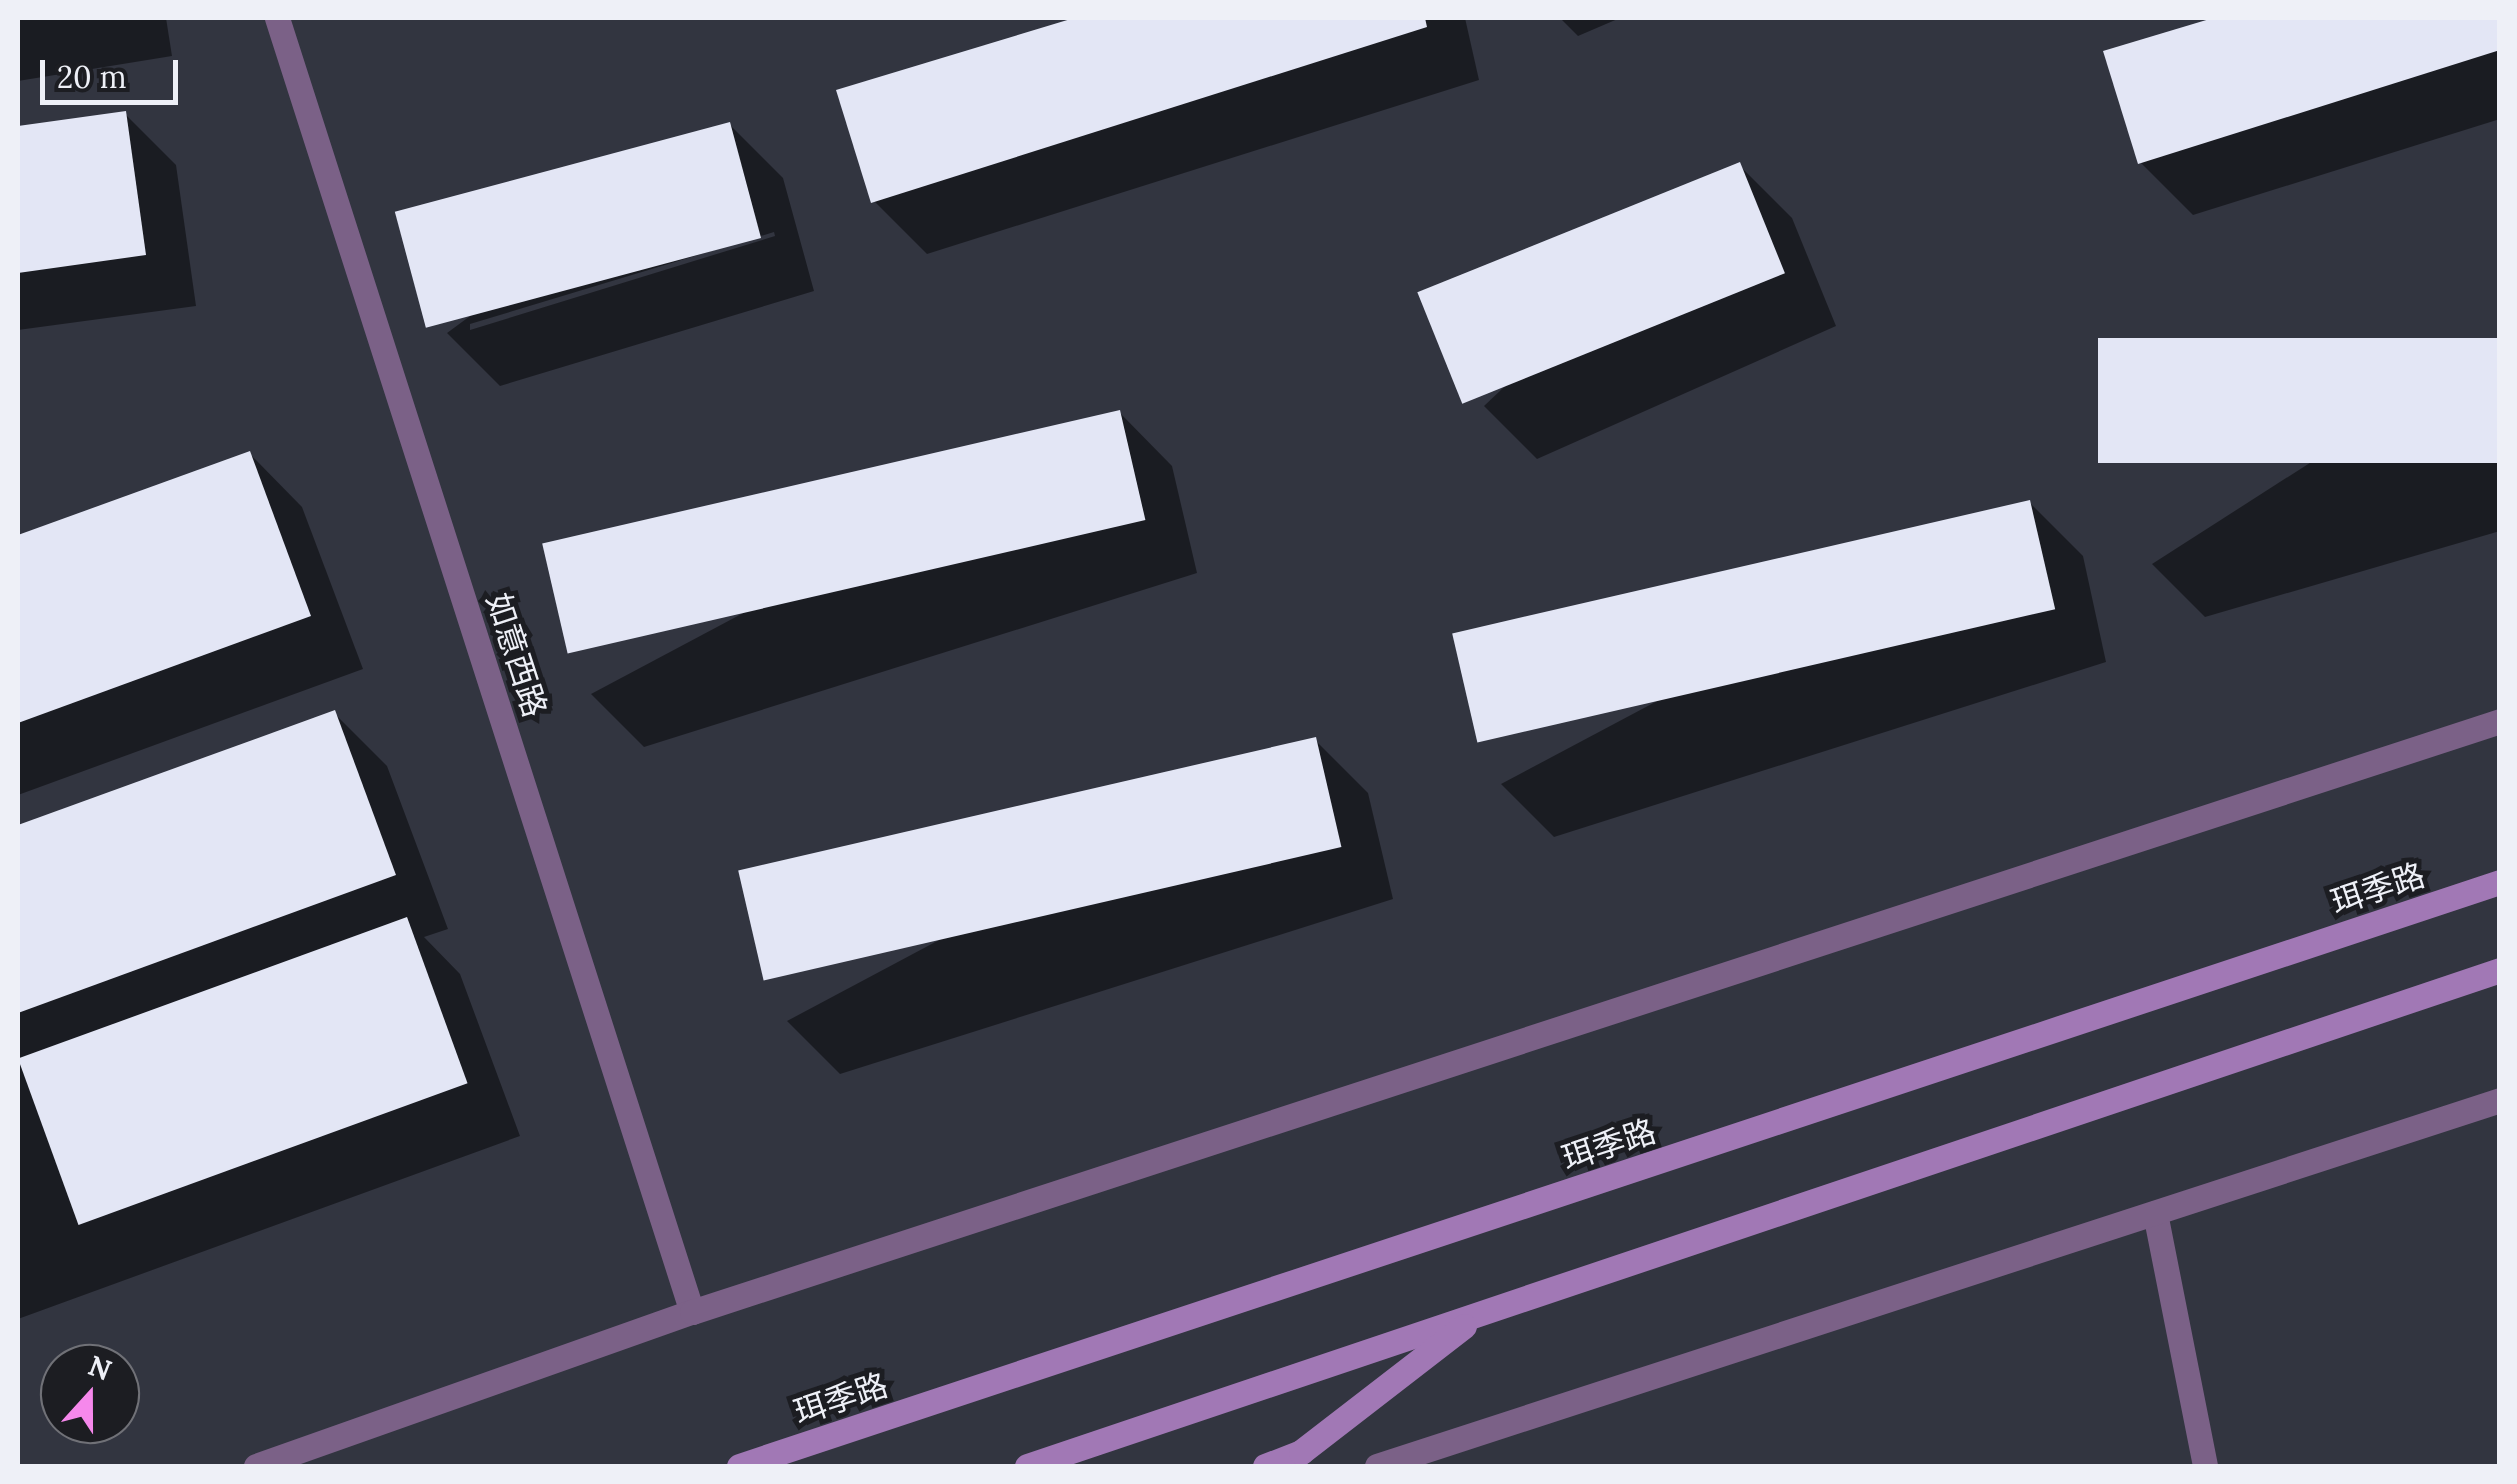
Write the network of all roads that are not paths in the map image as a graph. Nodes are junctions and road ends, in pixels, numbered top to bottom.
1 (278, 18) edge
2 (2500, 721) edge
3 (2500, 882) edge
4 (2500, 970) edge
5 (2500, 1100) edge
6 (2155, 1213) junction
7 (692, 1312) junction
8 (1482, 1313) junction
9 (256, 1466) edge
10 (739, 1466) edge
11 (1027, 1466) edge
12 (1265, 1466) edge
13 (1377, 1466) edge
14 (2205, 1466) edge

1 - 7 street, 如意西路
2 - 7 street
3 - 10 main road, 珥季路
4 - 8 main road
5 - 6 street
6 - 13 street
6 - 14 street
7 - 9 street
8 - 11 main road
8 - 12 main road

